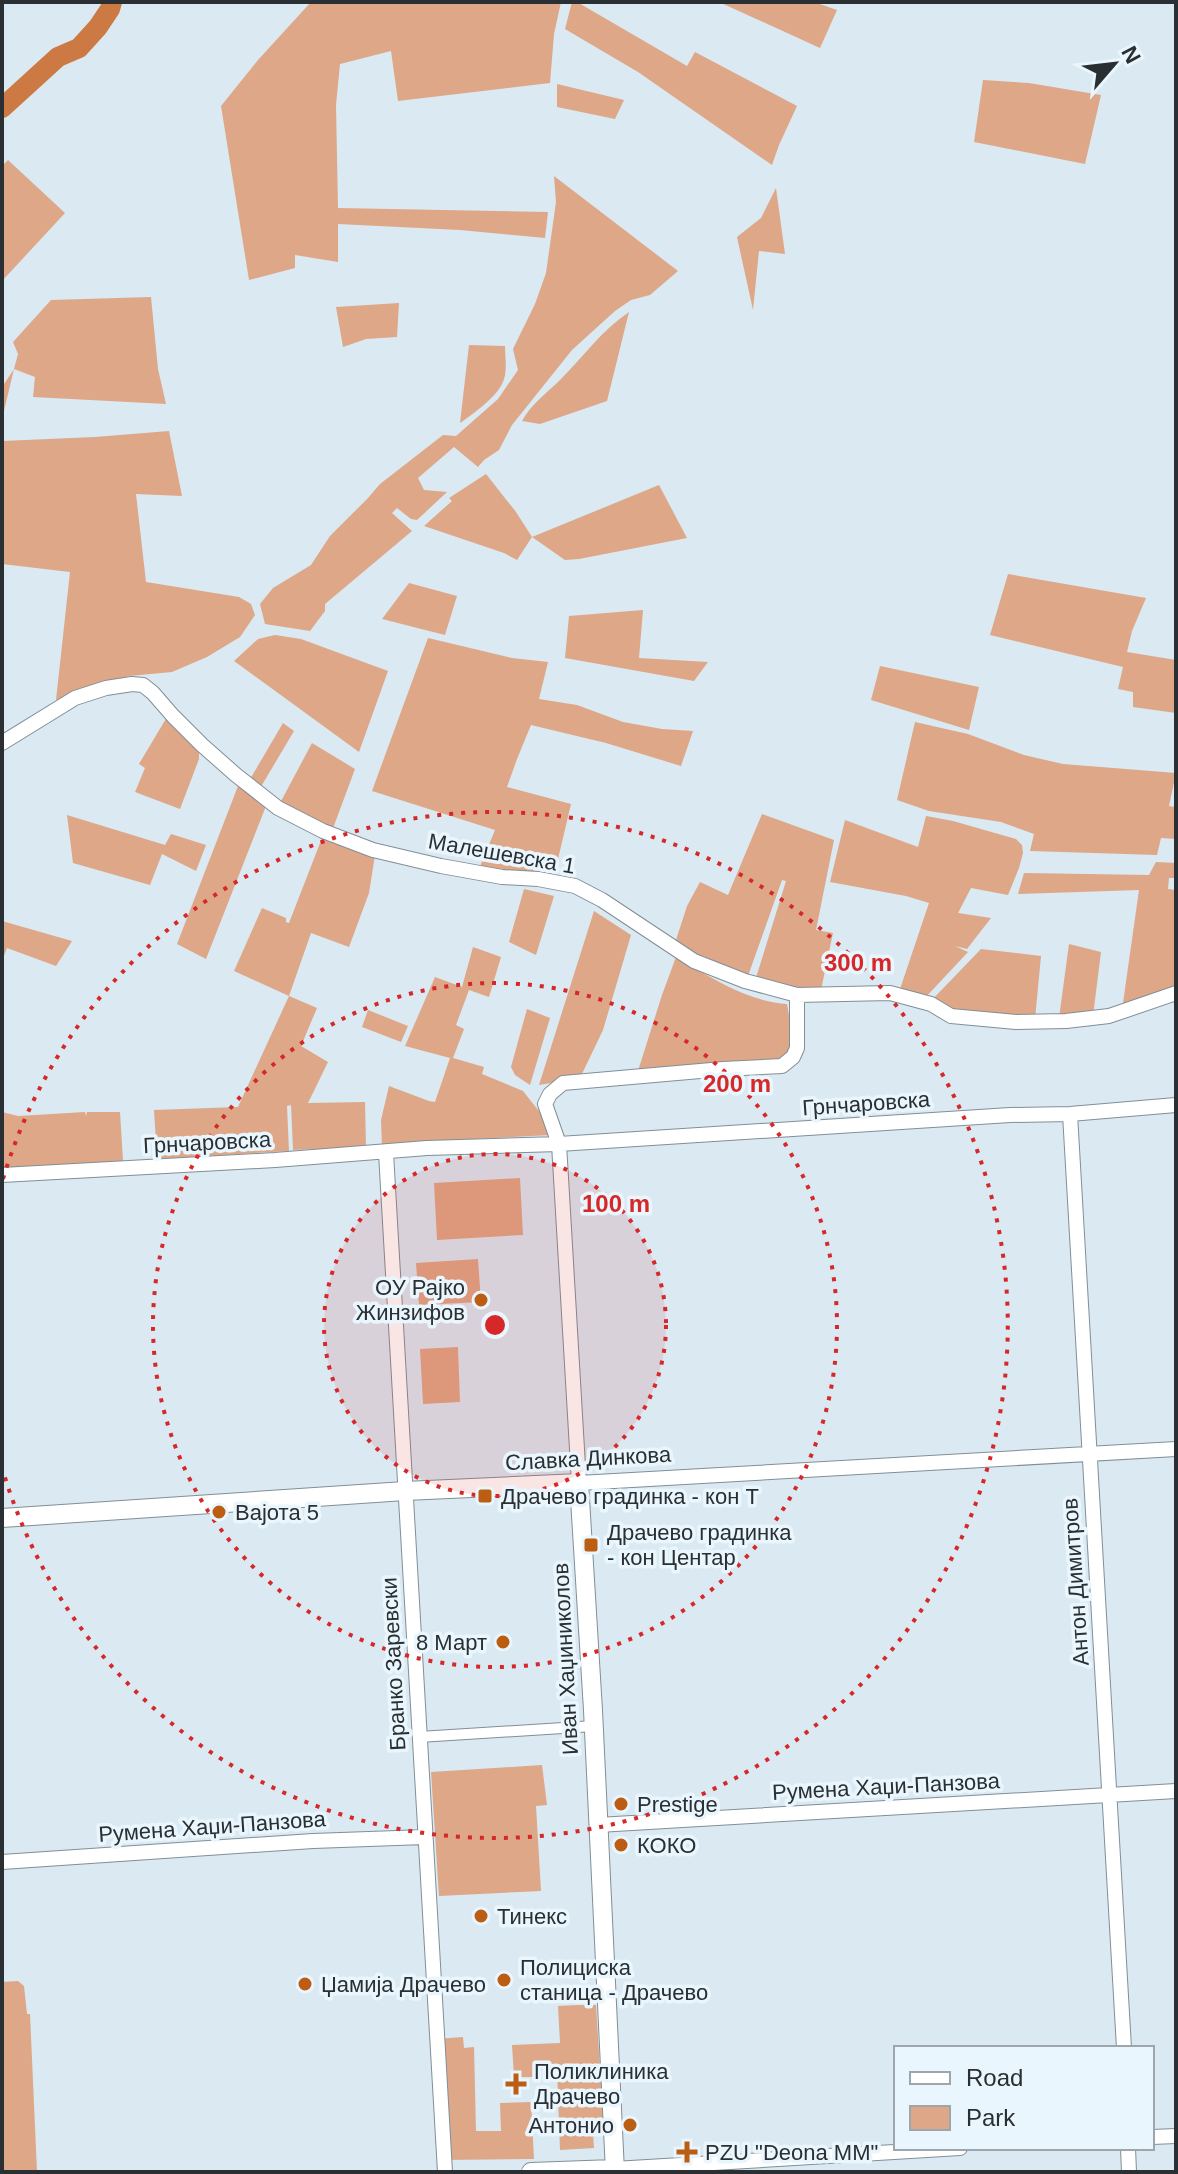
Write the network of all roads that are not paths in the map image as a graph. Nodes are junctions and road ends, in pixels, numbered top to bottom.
1 (2, 743) edge
2 (1176, 993) edge
3 (797, 995) junction
4 (1176, 1105) edge
5 (1070, 1114) junction
6 (559, 1144) junction
7 (386, 1153) junction
8 (2, 1175) edge
9 (1176, 1449) edge
10 (1088, 1454) junction
11 (579, 1483) junction
12 (405, 1491) junction
13 (2, 1518) edge
14 (594, 1726) junction
15 (419, 1737) junction
16 (1176, 1791) edge
17 (1110, 1794) junction
18 (598, 1825) junction
19 (425, 1837) junction
20 (2, 1862) edge
21 (1124, 2046) edge
22 (1176, 2136) edge
23 (1154, 2137) edge
24 (930, 2150) edge
25 (1128, 2150) edge
26 (614, 2171) edge
27 (445, 2172) edge
28 (531, 2172) edge
29 (1129, 2172) edge

1 - 3 street, Малешевска 1
2 - 3 street, Малешевска 1
3 - 6 street
4 - 5 street, Грнчаровска
5 - 6 street, Грнчаровска
5 - 10 street, Антон Димитров
6 - 7 street, Грнчаровска
6 - 11 street, Иван Хаџиниколов
7 - 8 street, Грнчаровска
7 - 12 street, Бранко Заревски
9 - 10 street, Славка Динкова
10 - 11 street, Славка Динкова
10 - 17 street, Антон Димитров
11 - 12 street, Славка Динкова
11 - 14 street, Иван Хаџиниколов
12 - 13 street, Славка Динкова
12 - 15 street, Бранко Заревски
14 - 15 street
14 - 18 street, Иван Хаџиниколов
15 - 19 street, Бранко Заревски
16 - 17 street, Румена Хаџи-Панзова
17 - 18 street, Румена Хаџи-Панзова
17 - 21 street, Антон Димитров
18 - 26 street, Иван Хаџиниколов
19 - 20 street, Румена Хаџи-Панзова
19 - 27 street, Бранко Заревски
22 - 23 street
24 - 26 street
25 - 29 street
26 - 28 street

